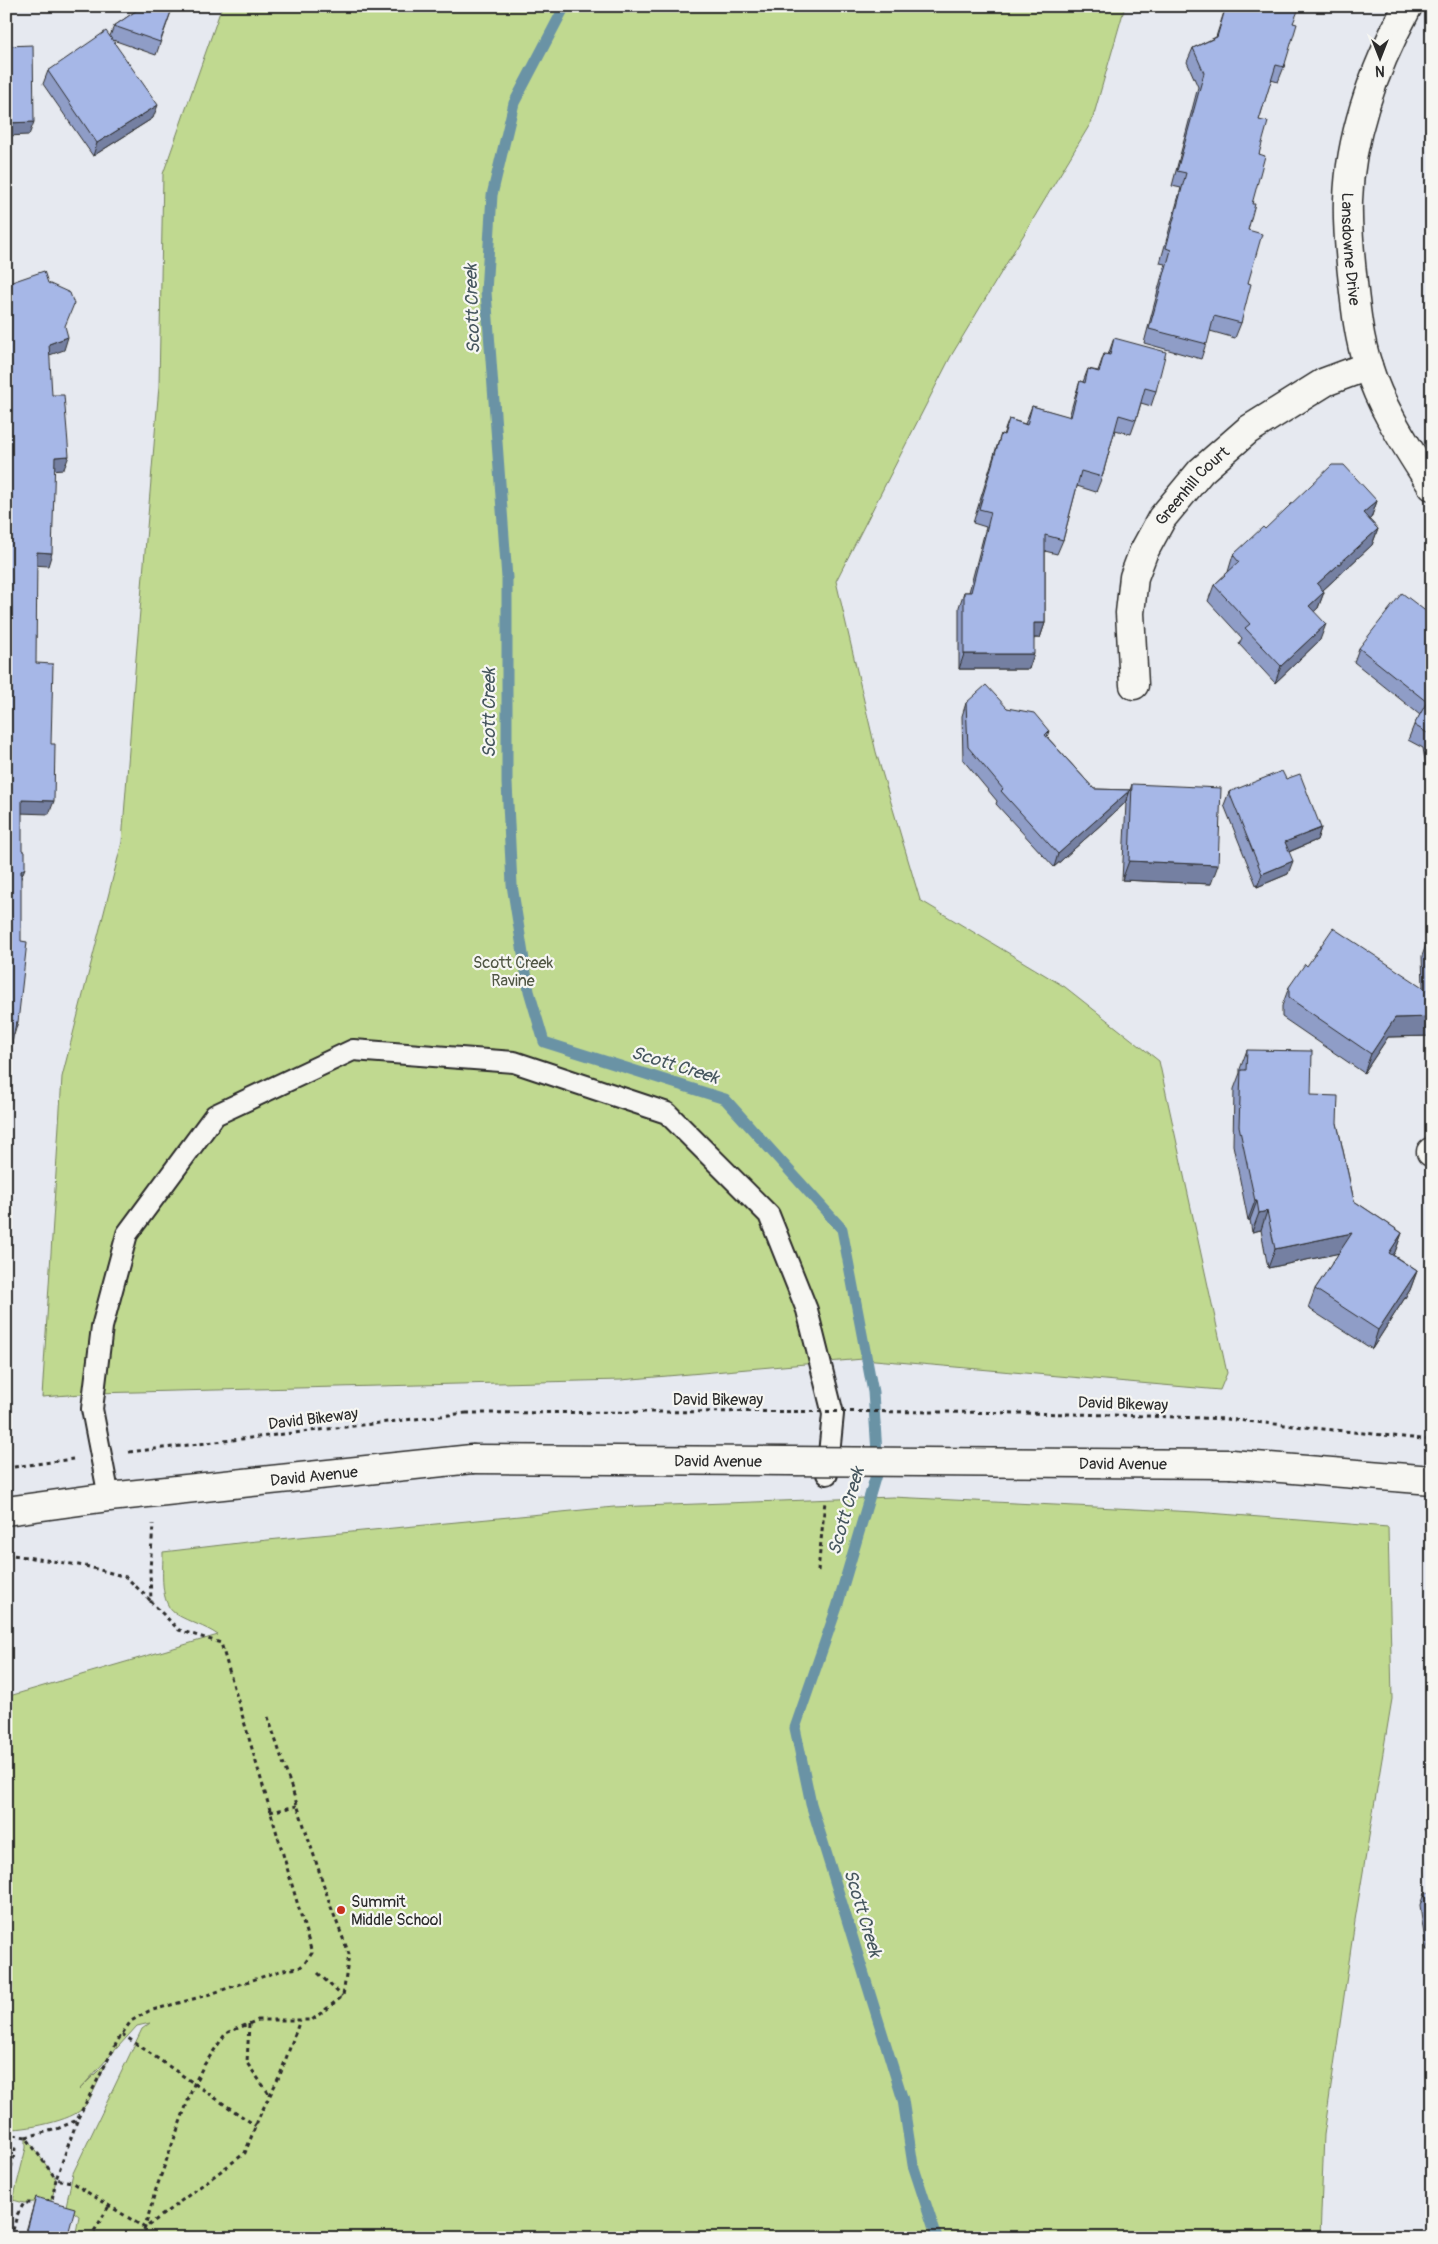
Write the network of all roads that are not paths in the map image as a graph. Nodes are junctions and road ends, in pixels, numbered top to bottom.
1 (1408, 6) edge
2 (1368, 366) junction
3 (1432, 486) edge
4 (1134, 684) dead end
5 (827, 1475) road end
6 (1432, 1480) edge
7 (109, 1497) junction
8 (6, 1511) edge

1 - 2 main road, Lansdowne Drive
2 - 3 main road, Lansdowne Drive
2 - 4 main road, Greenhill Court
5 - 7 lane
6 - 7 main road, David Avenue, bridge
7 - 8 main road, David Avenue

